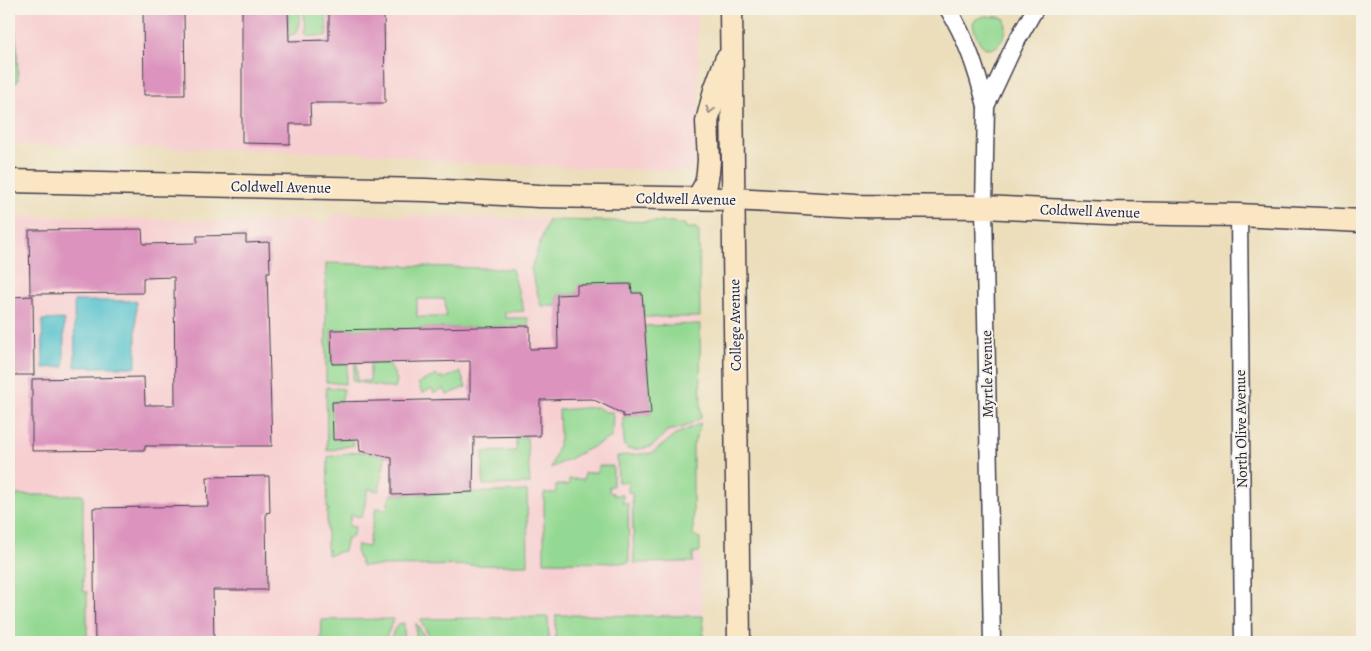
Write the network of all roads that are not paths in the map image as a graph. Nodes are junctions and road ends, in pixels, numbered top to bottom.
1 (731, 9) edge
2 (948, 9) edge
3 (1035, 9) edge
4 (731, 47) junction
5 (986, 106) junction
6 (9, 181) edge
7 (698, 198) junction
8 (733, 199) junction
9 (984, 207) junction
10 (1239, 215) junction
11 (1362, 221) edge
12 (739, 642) edge
13 (992, 642) edge
14 (1244, 642) edge

1 - 4 street, College Avenue
2 - 5 street, Myrtle Avenue
3 - 5 street, Myrtle Avenue
4 -> 7 street
4 - 8 street, College Avenue
5 - 9 street, Myrtle Avenue
6 - 7 street, Coldwell Avenue
7 - 8 street, Coldwell Avenue
8 - 9 street, Coldwell Avenue
8 - 12 street, College Avenue
9 - 10 street, Coldwell Avenue
9 - 13 street, Myrtle Avenue
10 - 11 street, Coldwell Avenue
10 - 14 street, North Olive Avenue

